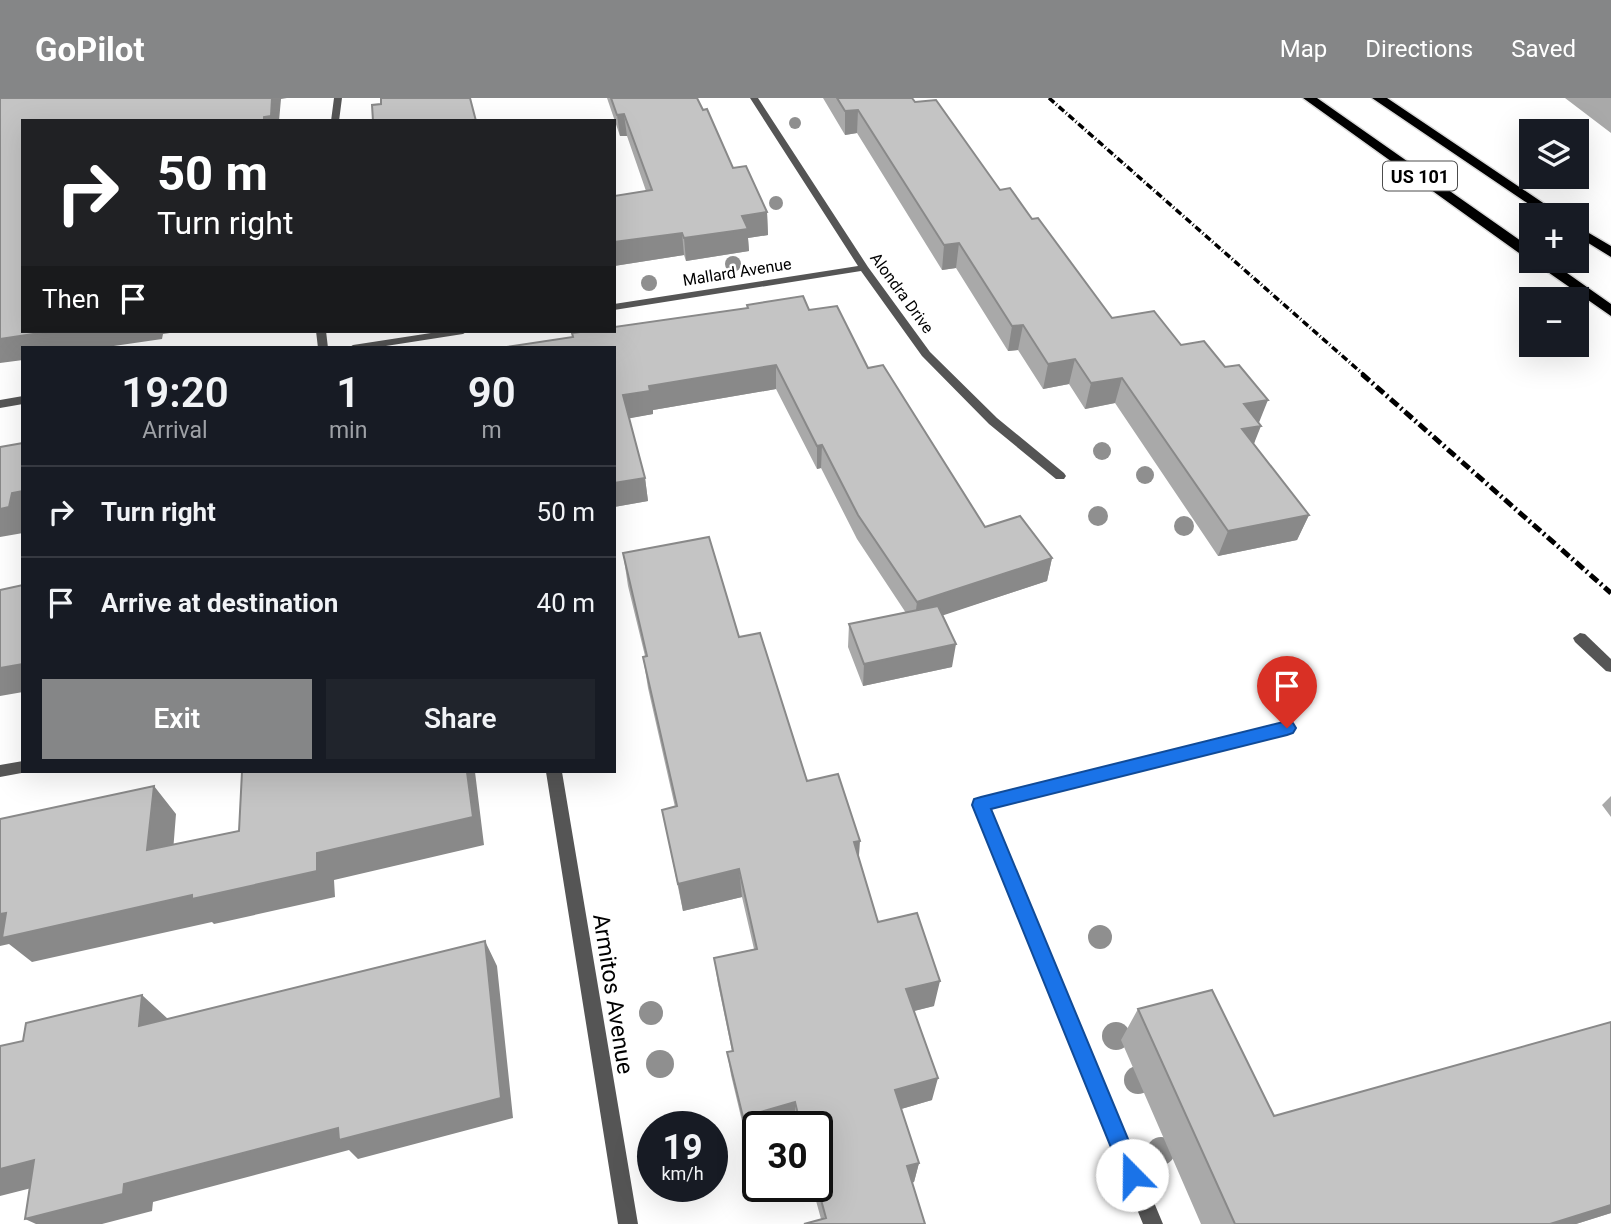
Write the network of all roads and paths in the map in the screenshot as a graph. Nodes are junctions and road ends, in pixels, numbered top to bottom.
1 (338, 98) edge
2 (754, 98) edge
3 (1309, 98) edge
4 (1378, 98) edge
5 (335, 119) edge
6 (1537, 203) edge
7 (1589, 238) edge
8 (1519, 247) edge
9 (1611, 253) edge
10 (864, 268) junction
11 (1557, 273) edge
12 (616, 307) edge
13 (1611, 311) edge
14 (450, 333) edge
15 (366, 346) edge
16 (21, 400) edge
17 (0, 404) edge
18 (1060, 476) dead end
19 (1580, 638) dead end
20 (1611, 667) edge
21 (1287, 728) dead end
22 (21, 767) edge
23 (0, 771) edge
24 (554, 773) edge
25 (628, 1224) edge
26 (1153, 1224) edge

1 - 5 street
2 - 10 street, Alondra Drive
3 - 8 highway, US 101
4 - 6 highway, US 101
7 - 9 highway
10 - 12 street, Mallard Avenue
10 - 18 street, Alondra Drive
11 - 13 highway
14 - 15 street
16 - 17 street
19 - 20 street
21 - 26 street
22 - 23 street
24 - 25 street, Armitos Avenue

